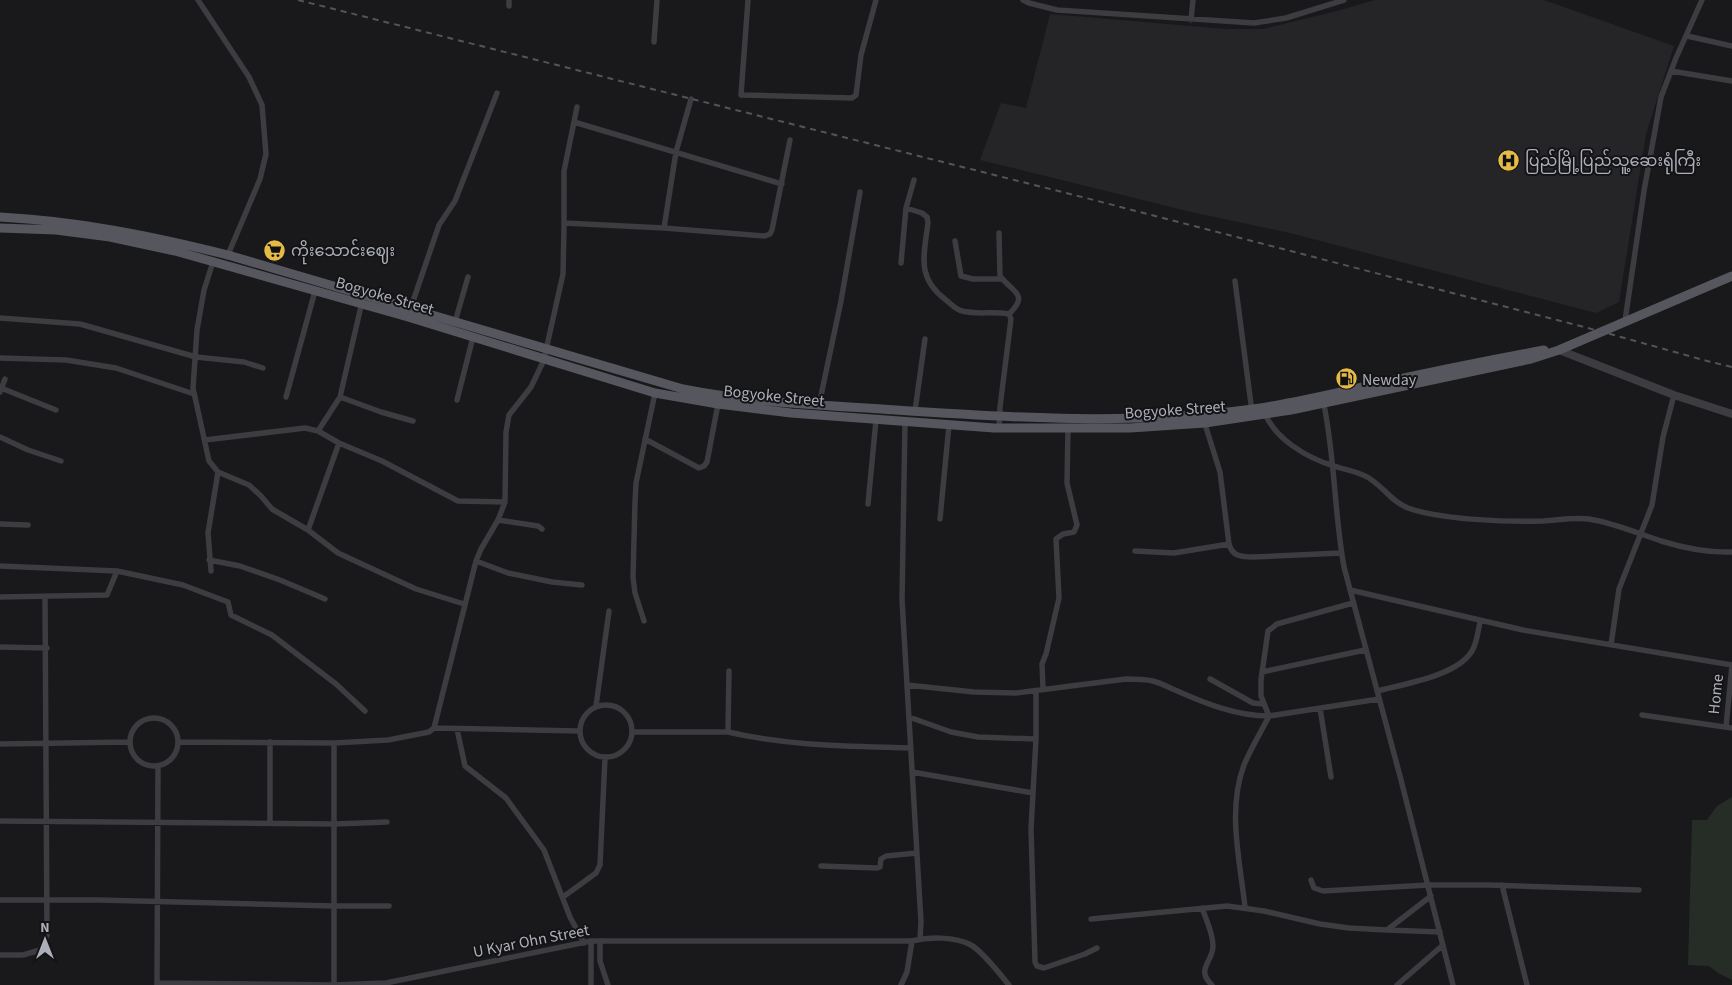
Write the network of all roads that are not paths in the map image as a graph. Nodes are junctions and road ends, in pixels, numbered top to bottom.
1 (198, 0) edge
2 (657, 0) edge
3 (748, 0) edge
4 (876, 0) edge
5 (1023, 0) edge
6 (1193, 0) edge
7 (1344, 0) edge
8 (1702, 0) edge
9 (1192, 20) junction
10 (1687, 36) junction
11 (654, 42) dead end
12 (1732, 46) edge
13 (1671, 71) junction
14 (1732, 81) edge
15 (497, 93) dead end
16 (691, 99) dead end
17 (577, 107) dead end
18 (574, 122) junction
19 (790, 140) dead end
20 (676, 152) junction
21 (914, 180) dead end
22 (782, 184) junction
23 (860, 192) dead end
24 (906, 208) junction
25 (0, 217) edge
26 (564, 223) junction
27 (0, 228) edge
28 (664, 228) junction
29 (999, 233) dead end
30 (955, 241) dead end
31 (228, 255) junction
32 (213, 262) junction
33 (901, 263) dead end
34 (225, 265) junction
35 (1732, 276) edge
36 (468, 277) dead end
37 (1002, 279) junction
38 (1235, 281) dead end
39 (314, 291) junction
40 (363, 299) junction
41 (409, 313) junction
42 (1009, 314) junction
43 (0, 318) edge
44 (455, 322) junction
45 (1625, 322) junction
46 (473, 337) junction
47 (925, 339) dead end
48 (1561, 348) junction
49 (546, 350) junction
50 (196, 357) junction
51 (0, 358) edge
52 (544, 360) junction
53 (263, 368) dead end
54 (5, 379) dead end
55 (1, 390) edge
56 (655, 393) junction
57 (194, 394) junction
58 (1674, 394) junction
59 (286, 397) dead end
60 (340, 397) junction
61 (458, 400) dead end
62 (1323, 400) junction
63 (718, 404) junction
64 (819, 405) junction
65 (56, 410) dead end
66 (915, 411) junction
67 (1264, 411) junction
68 (1252, 413) junction
69 (1732, 414) edge
70 (1000, 416) junction
71 (1203, 418) junction
72 (876, 420) junction
73 (413, 421) dead end
74 (905, 422) junction
75 (949, 425) junction
76 (999, 428) junction
77 (1068, 428) junction
78 (318, 431) junction
79 (0, 437) edge
80 (646, 439) junction
81 (205, 440) junction
82 (339, 443) junction
83 (61, 461) dead end
84 (1332, 466) junction
85 (218, 472) junction
86 (505, 502) junction
87 (868, 504) dead end
88 (940, 519) dead end
89 (498, 520) junction
90 (0, 524) edge
91 (28, 525) dead end
92 (542, 529) dead end
93 (308, 530) junction
94 (1642, 533) junction
95 (1229, 544) junction
96 (1135, 552) dead end
97 (1732, 552) edge
98 (1342, 553) junction
99 (209, 560) junction
100 (476, 560) junction
101 (0, 566) edge
102 (117, 571) junction
103 (211, 572) dead end
104 (582, 585) dead end
105 (1350, 590) junction
106 (0, 597) edge
107 (46, 597) junction
108 (325, 599) dead end
109 (1353, 603) junction
110 (464, 604) junction
111 (609, 611) dead end
112 (644, 621) dead end
113 (1480, 622) junction
114 (1611, 645) junction
115 (0, 647) edge
116 (47, 648) junction
117 (1365, 650) junction
118 (1732, 665) edge
119 (729, 670) dead end
120 (1262, 672) junction
121 (1210, 679) dead end
122 (907, 685) junction
123 (1043, 690) junction
124 (1036, 691) junction
125 (1377, 691) junction
126 (1379, 699) junction
127 (1264, 704) junction
128 (596, 706) junction
129 (1320, 708) junction
130 (365, 711) dead end
131 (1642, 715) dead end
132 (1269, 716) junction
133 (909, 717) junction
134 (1729, 727) edge
135 (434, 728) junction
136 (457, 729) junction
137 (579, 731) junction
138 (633, 732) junction
139 (728, 732) junction
140 (1036, 738) junction
141 (129, 742) junction
142 (178, 742) junction
143 (270, 742) junction
144 (334, 742) junction
145 (0, 744) edge
146 (46, 744) junction
147 (910, 748) junction
148 (605, 758) junction
149 (158, 767) junction
150 (912, 772) junction
151 (1332, 777) dead end
152 (1033, 793) junction
153 (46, 820) junction
154 (0, 821) edge
155 (157, 821) junction
156 (387, 822) dead end
157 (270, 823) junction
158 (335, 824) junction
159 (917, 853) junction
160 (821, 866) dead end
161 (1311, 880) dead end
162 (1428, 885) junction
163 (1502, 885) junction
164 (1639, 890) dead end
165 (1431, 896) junction
166 (563, 897) junction
167 (0, 900) edge
168 (48, 901) junction
169 (156, 902) junction
170 (334, 906) junction
171 (389, 906) dead end
172 (1245, 907) junction
173 (1202, 908) junction
174 (1091, 919) dead end
175 (1387, 930) junction
176 (1440, 932) junction
177 (920, 939) junction
178 (600, 941) junction
179 (912, 941) junction
180 (588, 942) junction
181 (1443, 945) junction
182 (1098, 948) dead end
183 (0, 955) edge
184 (157, 984) edge
185 (1452, 984) edge
186 (334, 985) edge
187 (591, 985) edge
188 (608, 985) edge
189 (901, 985) edge
190 (1009, 985) edge
191 (1212, 985) edge
192 (1397, 985) edge
193 (1527, 985) edge

1 - 31 street
2 - 11 street
3 - 4 street
5 - 9 street
6 - 9 street
7 - 9 street
8 - 10 street
10 - 12 street
10 - 13 street
13 - 14 street
13 - 45 street
15 - 41 street
16 - 20 street
17 - 18 street
18 - 20 street
18 - 26 street
19 - 22 street
20 - 22 street
20 - 28 street
21 - 24 street
22 - 28 street
23 - 64 street
24 - 33 street
24 - 42 street
25 - 31 main road, Bogyoke Street
26 - 28 street
26 - 49 street
27 - 32 main road, Bogyoke Street
29 - 37 street
30 - 37 street
31 - 34 street
31 - 40 main road, Bogyoke Street
32 - 34 main road, Bogyoke Street
32 - 50 street
34 - 39 main road, Bogyoke Street
35 - 45 main road, Bogyoke Street
36 - 44 street
37 - 42 street
38 - 68 street
39 - 40 main road, Bogyoke Street
39 - 59 street
40 - 41 main road, Bogyoke Street
40 - 60 street
41 - 44 main road, Bogyoke Street
41 - 46 main road, Bogyoke Street
42 - 70 street
43 - 50 street
44 - 49 main road, Bogyoke Street
45 - 48 main road, Bogyoke Street
46 - 52 main road, Bogyoke Street
46 - 61 street
47 - 66 street
48 - 58 street
48 - 62 main road, Bogyoke Street
49 - 52 street
49 - 64 main road, Bogyoke Street
50 - 53 street
50 - 57 street
51 - 57 street
52 - 56 main road, Bogyoke Street
52 - 86 street
54 - 55 street
55 - 65 street
56 - 63 main road, Bogyoke Street
56 - 80 street
57 - 81 street
58 - 69 street
58 - 94 street
60 - 73 street
60 - 78 street
62 - 67 main road, Bogyoke Street
62 - 84 street
63 - 72 main road, Bogyoke Street
63 - 80 street
64 - 66 main road, Bogyoke Street
66 - 70 main road, Bogyoke Street
67 - 68 main road, Bogyoke Street
67 - 84 street
68 - 71 main road, Bogyoke Street
70 - 71 main road, Bogyoke Street
70 - 76 street
71 - 77 main road, Bogyoke Street
71 - 95 street
72 - 74 main road, Bogyoke Street
72 - 87 street
74 - 75 main road, Bogyoke Street
74 - 122 street
75 - 76 main road, Bogyoke Street
75 - 88 street
76 - 77 main road, Bogyoke Street
77 - 123 street
78 - 81 street
78 - 82 street
79 - 83 street
80 - 112 street
81 - 85 street
82 - 86 street
82 - 93 street
84 - 94 street
84 - 98 street
85 - 93 street
85 - 99 street
86 - 89 street
89 - 92 street
89 - 100 street
90 - 91 street
93 - 110 street
94 - 97 street
94 - 114 street
95 - 96 street
95 - 98 street
98 - 105 street
99 - 103 street
99 - 108 street
100 - 104 street
100 - 110 street
101 - 102 street
102 - 107 street
102 - 130 street
105 - 109 street
105 - 113 street
106 - 107 street
107 - 116 street
109 - 117 street
109 - 120 street
110 - 135 street
111 - 128 street
113 - 114 street
113 - 125 street
114 - 118 street
115 - 116 street
116 - 146 street
117 - 120 street
117 - 125 street
118 - 134 street, Home
119 - 139 street
120 - 127 street
121 - 127 street
122 - 124 street
122 - 133 street
123 - 124 street
123 - 132 street
124 - 140 street
125 - 126 street
126 - 129 street
126 - 162 street
127 - 132 street
128 - 137 street
128 - 138 street
129 - 132 street
129 - 151 street
131 - 134 street
132 - 172 street
133 - 140 street
133 - 147 street
135 - 136 street
135 - 144 street
136 - 137 street
136 - 166 street
137 - 148 street
138 - 139 street
138 - 148 street
139 - 147 street
140 - 152 street
141 - 142 street
141 - 146 street
141 - 149 street
142 - 143 street
142 - 149 street
143 - 144 street
143 - 157 street
144 - 158 street
145 - 146 street
146 - 153 street
147 - 150 street
148 - 166 street
149 - 155 street
150 - 152 street
150 - 159 street
152 - 182 street
153 - 154 street
153 - 155 street
153 - 168 street
155 - 157 street
155 - 169 street
156 - 158 street
157 - 158 street
158 - 170 street
159 - 160 street
159 - 177 street
161 - 162 street
162 - 163 street
162 - 165 street
163 - 164 street
163 - 193 street
165 - 175 street
165 - 176 street
166 - 180 street
167 - 168 street
168 - 169 street
168 - 183 street
169 - 170 street
169 - 184 street
170 - 171 street
170 - 186 street
172 - 173 street
172 - 175 street
173 - 174 street
173 - 191 street
175 - 176 street
176 - 181 street
177 - 179 street, U Kyar Ohn Street
177 - 190 street, U Kyar Ohn Street
178 - 179 street, U Kyar Ohn Street
178 - 180 street, U Kyar Ohn Street
178 - 188 street
179 - 189 street
180 - 186 street, U Kyar Ohn Street
180 - 187 street
181 - 185 street
181 - 192 street
184 - 186 street, U Kyar Ohn Street

